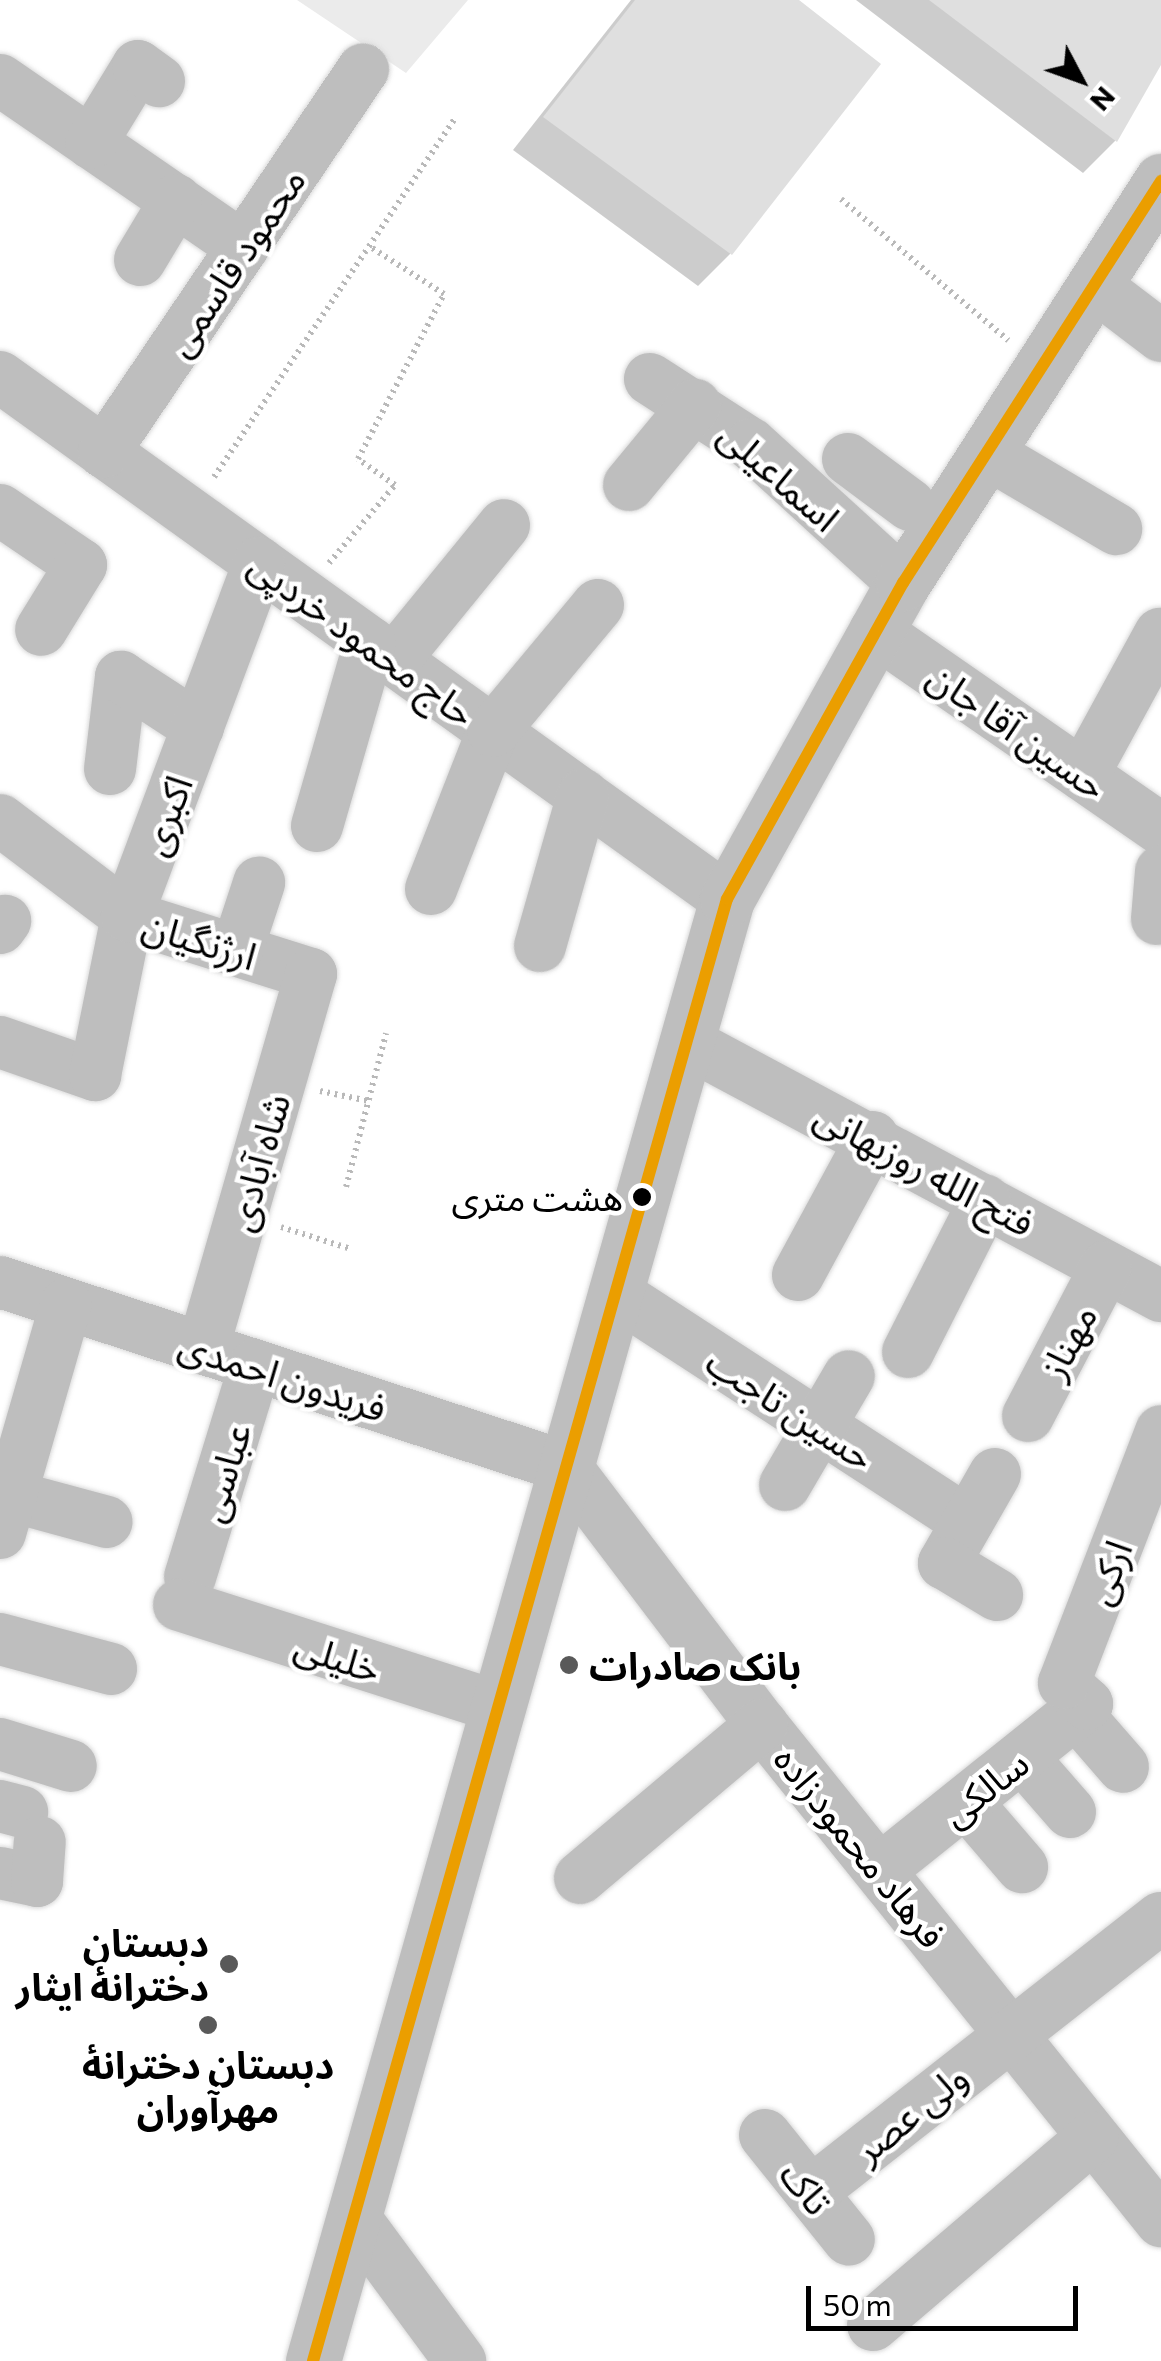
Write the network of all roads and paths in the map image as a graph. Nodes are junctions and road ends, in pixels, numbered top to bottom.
1 (363, 69) dead end
2 (0, 80) edge
3 (159, 81) dead end
4 (456, 117) dead end
5 (92, 143) junction
6 (1161, 181) edge
7 (840, 199) dead end
8 (176, 200) junction
9 (369, 246) junction
10 (243, 247) junction
11 (140, 260) dead end
12 (1094, 286) junction
13 (1161, 336) edge
14 (1013, 344) dead end
15 (0, 377) edge
16 (650, 379) dead end
17 (695, 405) junction
18 (104, 452) junction
19 (987, 453) junction
20 (848, 459) dead end
21 (629, 486) dead end
22 (910, 505) dead end
23 (0, 510) edge
24 (190, 513) junction
25 (504, 525) dead end
26 (1116, 529) dead end
27 (259, 563) junction
28 (903, 582) junction
29 (303, 594) junction
30 (598, 604) dead end
31 (41, 630) dead end
32 (875, 631) junction
33 (1160, 634) edge
34 (382, 651) junction
35 (198, 727) junction
36 (493, 731) junction
37 (110, 769) dead end
38 (1084, 775) junction
39 (583, 795) junction
40 (0, 820) edge
41 (316, 826) dead end
42 (1161, 829) edge
43 (259, 883) dead end
44 (432, 889) dead end
45 (727, 899) junction
46 (127, 916) junction
47 (540, 946) dead end
48 (237, 950) junction
49 (311, 974) joint
50 (386, 1033) dead end
51 (0, 1042) edge
52 (686, 1042) junction
53 (872, 1137) junction
54 (346, 1187) dead end
55 (986, 1200) junction
56 (242, 1215) junction
57 (351, 1249) dead end
58 (1106, 1266) junction
59 (798, 1275) dead end
60 (0, 1282) edge
61 (615, 1294) junction
62 (1161, 1296) edge
63 (66, 1304) junction
64 (203, 1349) junction
65 (908, 1352) dead end
66 (255, 1366) junction
67 (849, 1376) dead end
68 (1028, 1416) dead end
69 (819, 1427) junction
70 (1161, 1431) edge
71 (566, 1467) junction
72 (995, 1474) dead end
73 (785, 1485) dead end
74 (6, 1514) edge
75 (108, 1522) dead end
76 (956, 1542) junction
77 (184, 1591) joint
78 (997, 1595) dead end
79 (0, 1639) edge
80 (111, 1670) dead end
81 (498, 1707) junction
82 (1082, 1710) junction
83 (762, 1725) junction
84 (0, 1744) edge
85 (1022, 1757) junction
86 (71, 1766) dead end
87 (1123, 1767) dead end
88 (966, 1802) junction
89 (1070, 1812) dead end
90 (1022, 1868) dead end
91 (881, 1869) junction
92 (580, 1878) dead end
93 (1154, 1937) edge
94 (1010, 2032) junction
95 (764, 2135) dead end
96 (1093, 2137) junction
97 (811, 2192) junction
98 (1156, 2204) edge
99 (354, 2217) junction
100 (849, 2240) dead end
101 (873, 2326) dead end
102 (313, 2361) edge
103 (460, 2361) edge

1 - 10 street, محمود قاسمی
2 - 5 street
3 - 5 street
4 - 9 path
5 - 8 street
6 - 12 main road
7 - 14 path
8 - 10 street
8 - 11 street
9 - 24 path
9 - 29 path
10 - 18 street, محمود قاسمی
12 - 13 street
12 - 19 main road
15 - 18 street, حاج محمود خردپی
16 - 17 street, اسماعیلی
17 - 21 street
17 - 28 street, اسماعیلی
18 - 24 street, حاج محمود خردپی
19 - 26 street
19 - 28 main road
20 - 22 street
23 - 31 street
24 - 27 street, حاج محمود خردپی
25 - 34 street
27 - 29 street, حاج محمود خردپی
27 - 35 street, اکبری
28 - 32 main road
29 - 34 street, حاج محمود خردپی
30 - 36 street
32 - 38 street, حسین آقا جان
32 - 45 main road
33 - 38 street
34 - 36 street, حاج محمود خردپی
34 - 41 street
35 - 37 street
35 - 46 street, اکبری
36 - 39 street, حاج محمود خردپی
36 - 44 street
38 - 42 street, حسین آقا جان
39 - 45 street, حاج محمود خردپی
39 - 47 street
40 - 46 street, ارژنگیان
43 - 48 street
45 - 52 main road
46 - 48 street, ارژنگیان
46 - 51 street, اکبری
48 - 49 street, ارژنگیان
49 - 56 street, شاه آبادی
50 - 54 path
52 - 53 street, فتح الله روزبهانی
52 - 61 main road
53 - 55 street, فتح الله روزبهانی
53 - 59 street
55 - 58 street, فتح الله روزبهانی
55 - 65 street
56 - 57 path
56 - 64 street, شاه آبادی
58 - 62 street, فتح الله روزبهانی
58 - 68 street, مهناز
60 - 63 street, فریدون احمدی
61 - 69 street, حسین تاجب
61 - 71 main road
63 - 64 street, فریدون احمدی
63 - 74 street
64 - 66 street, فریدون احمدی
66 - 71 street, فریدون احمدی
66 - 77 street, عباسی
67 - 69 street
69 - 73 street
69 - 76 street, حسین تاجب
70 - 82 street, ارکی
71 - 81 main road
71 - 83 street, فرهاد محمودزاده
72 - 76 street
74 - 75 street
76 - 78 street, حسین تاجب
77 - 81 street, خلیلی
79 - 80 street
81 - 99 main road
82 - 85 street, سالکی
82 - 87 street
83 - 91 street, فرهاد محمودزاده
83 - 92 street
84 - 86 street
85 - 88 street, سالکی
85 - 89 street
88 - 90 street
88 - 91 street, سالکی
91 - 94 street, فرهاد محمودزاده
93 - 94 street, ولی عصر
94 - 96 street, فرهاد محمودزاده
94 - 97 street, ولی عصر
95 - 97 street, تاک
96 - 98 street, فرهاد محمودزاده
96 - 101 street
97 - 100 street, تاک
99 - 102 main road
99 - 103 street

